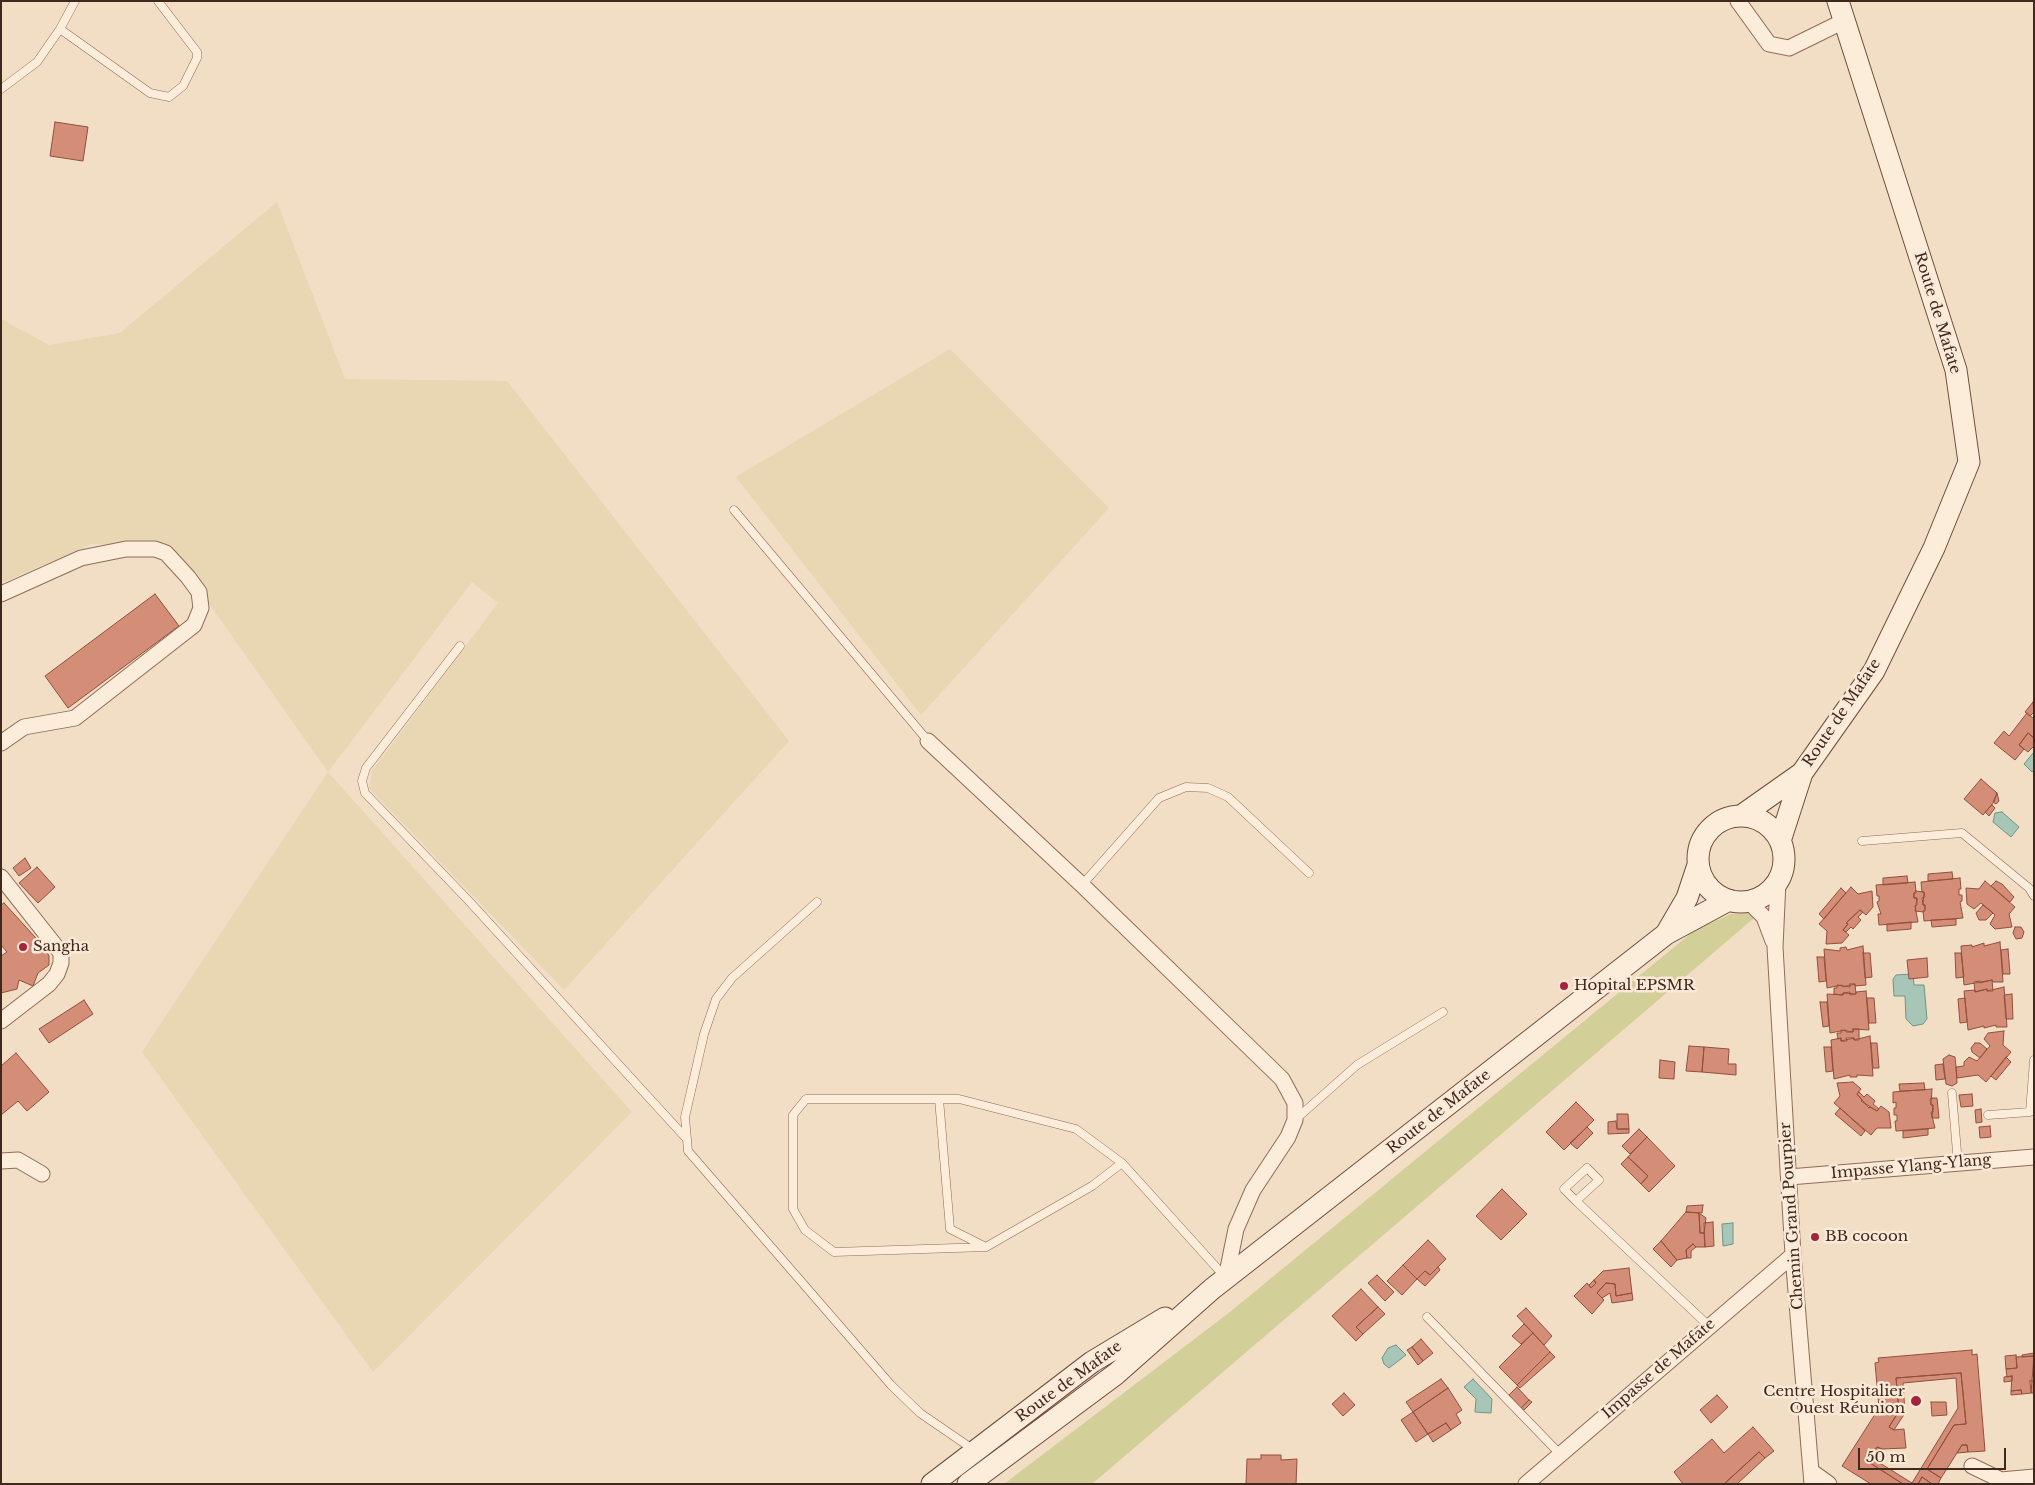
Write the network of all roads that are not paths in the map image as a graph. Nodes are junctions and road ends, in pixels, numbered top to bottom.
1 (75, 1) edge
2 (1738, 1) edge
3 (156, 2) edge
4 (1841, 11) edge
5 (60, 29) junction
6 (1, 89) edge
7 (734, 510) dead end
8 (1, 594) edge
9 (460, 646) dead end
10 (928, 742) joint
11 (1, 743) edge
12 (1802, 773) junction
13 (1741, 816) junction
14 (1780, 841) junction
15 (1862, 841) dead end
16 (1698, 865) junction
17 (1309, 873) dead end
18 (1, 877) edge
19 (1778, 881) junction
20 (1082, 885) junction
21 (2034, 896) edge
22 (1739, 901) junction
23 (818, 902) dead end
24 (1666, 934) junction
25 (1775, 947) junction
26 (1443, 1012) dead end
27 (1, 1020) edge
28 (2034, 1060) edge
29 (1952, 1093) dead end
30 (939, 1099) junction
31 (1988, 1116) dead end
32 (1295, 1120) junction
33 (685, 1137) junction
34 (2034, 1157) edge
35 (1, 1162) edge
36 (1122, 1163) junction
37 (1958, 1164) junction
38 (42, 1174) dead end
39 (1789, 1178) junction
40 (1576, 1201) junction
41 (986, 1247) junction
42 (1793, 1256) junction
43 (1219, 1284) junction
44 (1427, 1317) dead end
45 (1708, 1326) junction
46 (1560, 1454) junction
47 (983, 1460) junction
48 (1972, 1466) dead end
49 (2034, 1477) edge
50 (1812, 1478) edge
51 (932, 1484) edge
52 (968, 1484) edge
53 (1526, 1484) edge
54 (1829, 1484) edge

1 - 5 lane
2 - 4 street
3 - 5 lane
4 - 12 main road, Route de Mafate
5 - 6 lane
7 - 10 lane
8 - 11 street
9 - 33 lane
10 - 20 street
12 - 13 main road, Route de Mafate
12 - 14 main road, Route de Mafate
13 - 14 main road
13 - 16 main road
14 - 19 main road
15 - 21 lane
16 - 22 main road
16 - 24 main road, Route de Mafate
17 - 20 lane
18 - 27 street
19 - 22 main road
19 - 25 street, Chemin Grand Pourpier
20 - 32 street
22 - 24 main road, Route de Mafate
22 - 25 street, Chemin Grand Pourpier
23 - 33 lane
24 - 43 main road, Route de Mafate
25 - 39 street, Chemin Grand Pourpier
26 - 32 lane
28 - 31 lane
29 - 37 lane
30 - 36 lane
30 - 41 lane
30 - 41 lane
32 - 43 street
33 - 47 lane
34 - 37 street, Impasse Ylang-Ylang
35 - 38 street
36 - 41 lane
36 - 43 lane
37 - 39 street, Impasse Ylang-Ylang
39 - 42 street, Chemin Grand Pourpier
40 - 40 lane
40 - 45 lane
42 - 45 street, Impasse de Mafate
42 - 50 street, Chemin Grand Pourpier
43 - 47 main road, Route de Mafate
44 - 46 lane
45 - 46 street, Impasse de Mafate
46 - 53 street, Impasse de Mafate
47 - 51 main road, Route de Mafate
47 - 52 main road, Route de Mafate
48 - 49 street
50 - 54 street

